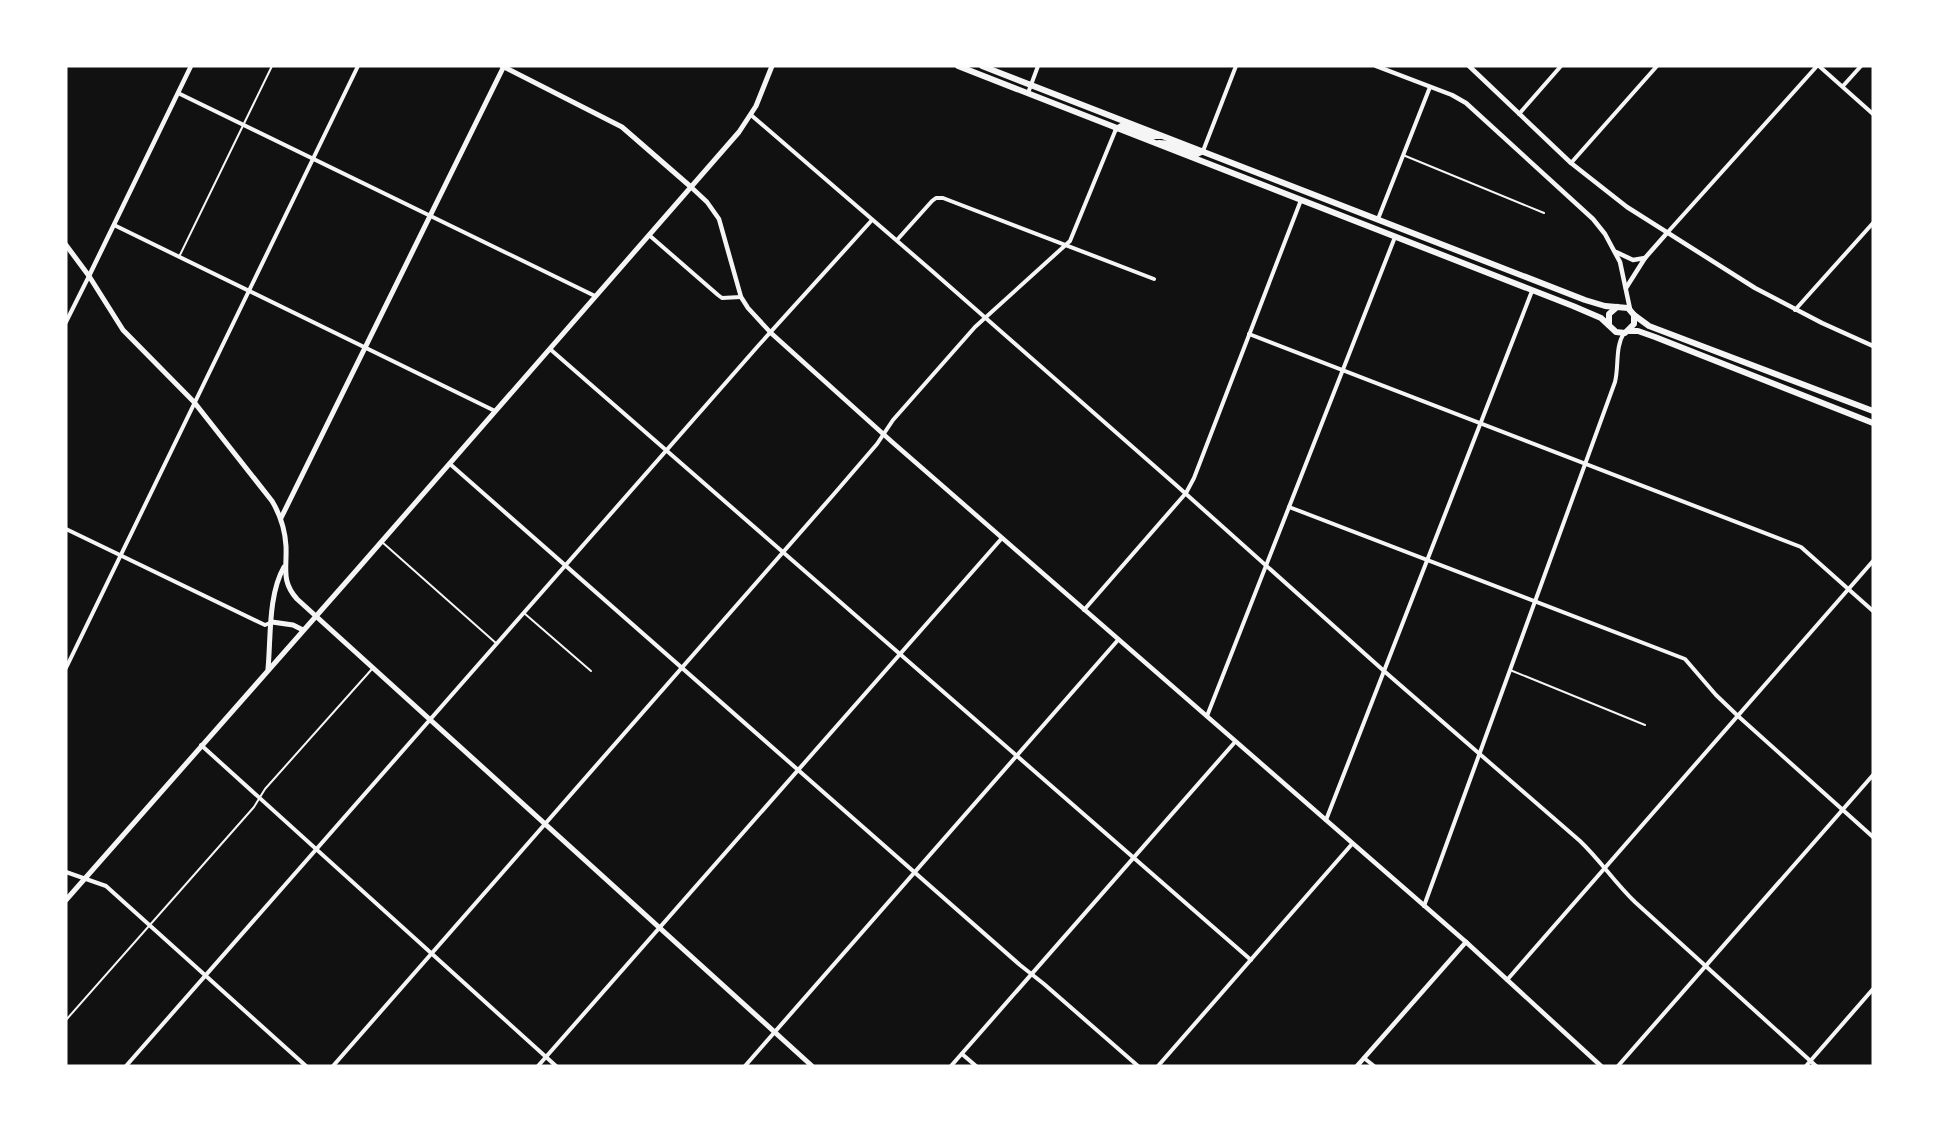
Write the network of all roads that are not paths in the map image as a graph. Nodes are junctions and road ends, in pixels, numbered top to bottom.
1 (191, 66) edge
2 (272, 66) edge
3 (358, 66) edge
4 (503, 66) edge
5 (772, 66) edge
6 (958, 66) edge
7 (982, 66) edge
8 (1038, 66) edge
9 (1236, 66) edge
10 (1376, 66) edge
11 (1468, 66) edge
12 (1561, 66) edge
13 (1657, 66) edge
14 (1818, 66) edge
15 (1861, 66) edge
16 (1843, 86) junction
17 (1430, 87) junction
18 (1029, 89) junction
19 (178, 93) junction
20 (1518, 114) junction
21 (1873, 114) edge
22 (751, 116) junction
23 (243, 125) junction
24 (1116, 129) junction
25 (1163, 135) junction
26 (1156, 144) junction
27 (1203, 151) junction
28 (1403, 155) junction
29 (312, 159) junction
30 (1571, 163) junction
31 (691, 187) junction
32 (1315, 195) junction
33 (1301, 200) junction
34 (1544, 213) dead end
35 (429, 217) junction
36 (872, 220) junction
37 (1378, 220) junction
38 (1873, 223) edge
39 (114, 225) junction
40 (1667, 233) junction
41 (649, 235) junction
42 (1395, 236) junction
43 (897, 240) junction
44 (66, 245) edge
45 (1066, 245) junction
46 (1616, 252) junction
47 (179, 257) junction
48 (1645, 258) junction
49 (89, 276) junction
50 (1154, 279) dead end
51 (1626, 288) junction
52 (1532, 290) junction
53 (249, 291) junction
54 (595, 296) junction
55 (741, 297) junction
56 (1617, 307) junction
57 (1795, 310) junction
58 (1632, 313) junction
59 (986, 318) junction
60 (66, 322) edge
61 (1609, 325) junction
62 (1627, 331) junction
63 (771, 333) junction
64 (1249, 334) junction
65 (1873, 346) edge
66 (365, 348) junction
67 (550, 349) junction
68 (1342, 370) junction
69 (194, 402) junction
70 (495, 411) junction
71 (1873, 411) edge
72 (1479, 423) junction
73 (1873, 423) edge
74 (884, 434) junction
75 (667, 451) junction
76 (449, 464) junction
77 (1585, 464) junction
78 (1186, 493) junction
79 (1289, 507) junction
80 (281, 518) junction
81 (66, 529) edge
82 (1002, 538) junction
83 (381, 541) junction
84 (783, 552) junction
85 (121, 555) junction
86 (1427, 560) junction
87 (1873, 561) edge
88 (285, 566) junction
89 (565, 566) junction
90 (1266, 567) junction
91 (1848, 589) junction
92 (1534, 602) junction
93 (1084, 610) junction
94 (1873, 611) edge
95 (524, 613) junction
96 (315, 616) junction
97 (272, 622) junction
98 (303, 630) junction
99 (1118, 640) junction
100 (497, 644) junction
101 (900, 654) junction
102 (66, 668) edge
103 (681, 668) junction
104 (268, 669) junction
105 (372, 669) junction
106 (1510, 670) junction
107 (591, 671) dead end
108 (1384, 671) junction
109 (1207, 716) junction
110 (1738, 716) junction
111 (429, 720) junction
112 (1646, 725) dead end
113 (1235, 742) junction
114 (201, 745) junction
115 (1480, 754) junction
116 (1017, 756) junction
117 (798, 771) junction
118 (1873, 775) edge
119 (260, 798) junction
120 (1843, 810) junction
121 (1326, 820) junction
122 (545, 825) junction
123 (1873, 837) edge
124 (1352, 844) junction
125 (316, 849) junction
126 (1134, 858) junction
127 (1605, 868) junction
128 (66, 872) edge
129 (915, 872) junction
130 (85, 878) junction
131 (66, 900) edge
132 (1424, 906) junction
133 (150, 925) junction
134 (660, 929) junction
135 (1466, 942) junction
136 (431, 953) junction
137 (1251, 960) junction
138 (1705, 966) junction
139 (1032, 974) junction
140 (206, 975) junction
141 (1507, 980) junction
142 (1873, 989) edge
143 (66, 1020) edge
144 (775, 1033) junction
145 (962, 1054) junction
146 (546, 1057) junction
147 (1364, 1058) junction
148 (1810, 1061) junction
149 (126, 1066) edge
150 (306, 1066) edge
151 (333, 1066) edge
152 (538, 1066) edge
153 (556, 1066) edge
154 (746, 1066) edge
155 (812, 1066) edge
156 (951, 1066) edge
157 (976, 1066) edge
158 (1138, 1066) edge
159 (1158, 1066) edge
160 (1357, 1066) edge
161 (1374, 1066) edge
162 (1601, 1066) edge
163 (1618, 1066) edge
164 (1806, 1066) edge
165 (1816, 1066) edge

1 - 19 street
2 - 23 lane
3 - 29 street
4 - 31 main road
4 - 35 main road
5 - 22 main road
6 - 18 main road
7 - 18 main road
8 - 18 street
9 - 27 street
10 - 17 street
11 - 20 street
12 - 20 street
13 - 30 street
14 - 16 street
14 - 40 street
15 - 16 street
16 - 21 street
17 - 28 street
17 - 46 street
18 - 24 main road
18 - 25 main road
19 - 23 street
19 - 39 street
20 - 30 street
22 - 31 main road
22 - 36 street
23 - 29 street
23 - 47 lane
24 - 25 main road
24 - 26 main road
24 - 45 street
25 - 27 main road
26 - 27 main road
26 - 33 main road
27 - 32 main road
28 - 34 lane
28 - 37 street
29 - 35 street
29 - 53 street
30 - 40 street
31 - 41 main road
31 - 55 street
32 - 33 main road
32 - 37 main road
33 - 42 main road
33 - 64 street
35 - 54 street
35 - 66 main road
36 - 43 street
36 - 63 street
37 - 56 main road
38 - 57 street
39 - 47 street
39 - 49 street
40 - 48 street
40 - 57 street
41 - 54 main road
41 - 55 street
42 - 52 main road
42 - 68 street
43 - 45 street
43 - 59 street
44 - 49 main road
45 - 50 street
45 - 59 street
46 - 48 street
46 - 51 street
47 - 53 street
48 - 51 street
49 - 60 street
49 - 69 main road
51 - 58 street
52 - 61 main road
52 - 72 street
53 - 66 street
53 - 69 street
54 - 67 main road
55 - 63 street
56 - 58 main road
56 - 61 main road
57 - 65 street
58 - 62 main road
58 - 71 main road
59 - 74 street
59 - 78 street
61 - 62 main road
62 - 73 main road
62 - 77 street
63 - 74 street
63 - 75 street
64 - 68 street
64 - 78 street
66 - 70 street
66 - 80 main road
67 - 70 main road
67 - 75 street
68 - 72 street
68 - 79 street
69 - 80 main road
69 - 85 street
70 - 76 main road
72 - 77 street
72 - 86 street
74 - 82 street
74 - 84 street
75 - 84 street
75 - 89 street
76 - 83 main road
76 - 89 street
77 - 91 street
77 - 92 street
78 - 90 street
78 - 93 street
79 - 86 street
79 - 90 street
80 - 88 main road
81 - 85 street
82 - 93 street
82 - 101 street
83 - 96 main road
83 - 100 lane
84 - 101 street
84 - 103 street
85 - 97 street
85 - 102 street
86 - 92 street
86 - 108 street
87 - 91 street
88 - 96 main road
88 - 97 main road
89 - 95 street
89 - 103 street
90 - 108 street
90 - 109 street
91 - 94 street
91 - 110 street
92 - 106 street
92 - 110 street
93 - 99 street
95 - 100 street
95 - 107 lane
96 - 98 main road
96 - 105 main road
97 - 98 main road
97 - 104 main road
98 - 104 main road
99 - 109 street
99 - 116 street
100 - 111 street
101 - 116 street
101 - 117 street
103 - 117 street
103 - 122 street
104 - 114 main road
105 - 111 main road
105 - 119 lane
106 - 112 lane
106 - 115 street
108 - 115 street
108 - 121 street
109 - 113 street
110 - 120 street
110 - 127 street
111 - 122 main road
111 - 125 street
113 - 121 street
113 - 126 street
114 - 119 street
114 - 130 main road
115 - 127 street
115 - 132 street
116 - 126 street
116 - 129 street
117 - 129 street
117 - 134 street
118 - 120 street
119 - 125 street
119 - 133 lane
120 - 123 street
120 - 138 street
121 - 124 street
122 - 134 main road
122 - 136 street
124 - 132 street
124 - 137 street
125 - 136 street
125 - 140 street
126 - 137 street
126 - 139 street
127 - 138 street
127 - 141 street
128 - 130 street
129 - 139 street
129 - 144 street
130 - 131 main road
130 - 133 street
132 - 135 street
133 - 140 street
133 - 143 lane
134 - 144 main road
134 - 146 street
135 - 141 street
135 - 147 street
136 - 146 street
136 - 151 street
137 - 159 street
138 - 148 street
138 - 163 street
139 - 145 street
139 - 158 street
140 - 149 street
140 - 150 street
141 - 162 street
142 - 148 street
144 - 154 street
144 - 155 main road
145 - 156 street
145 - 157 street
146 - 152 street
146 - 153 street
147 - 160 street
147 - 161 street
148 - 164 street
148 - 165 street

